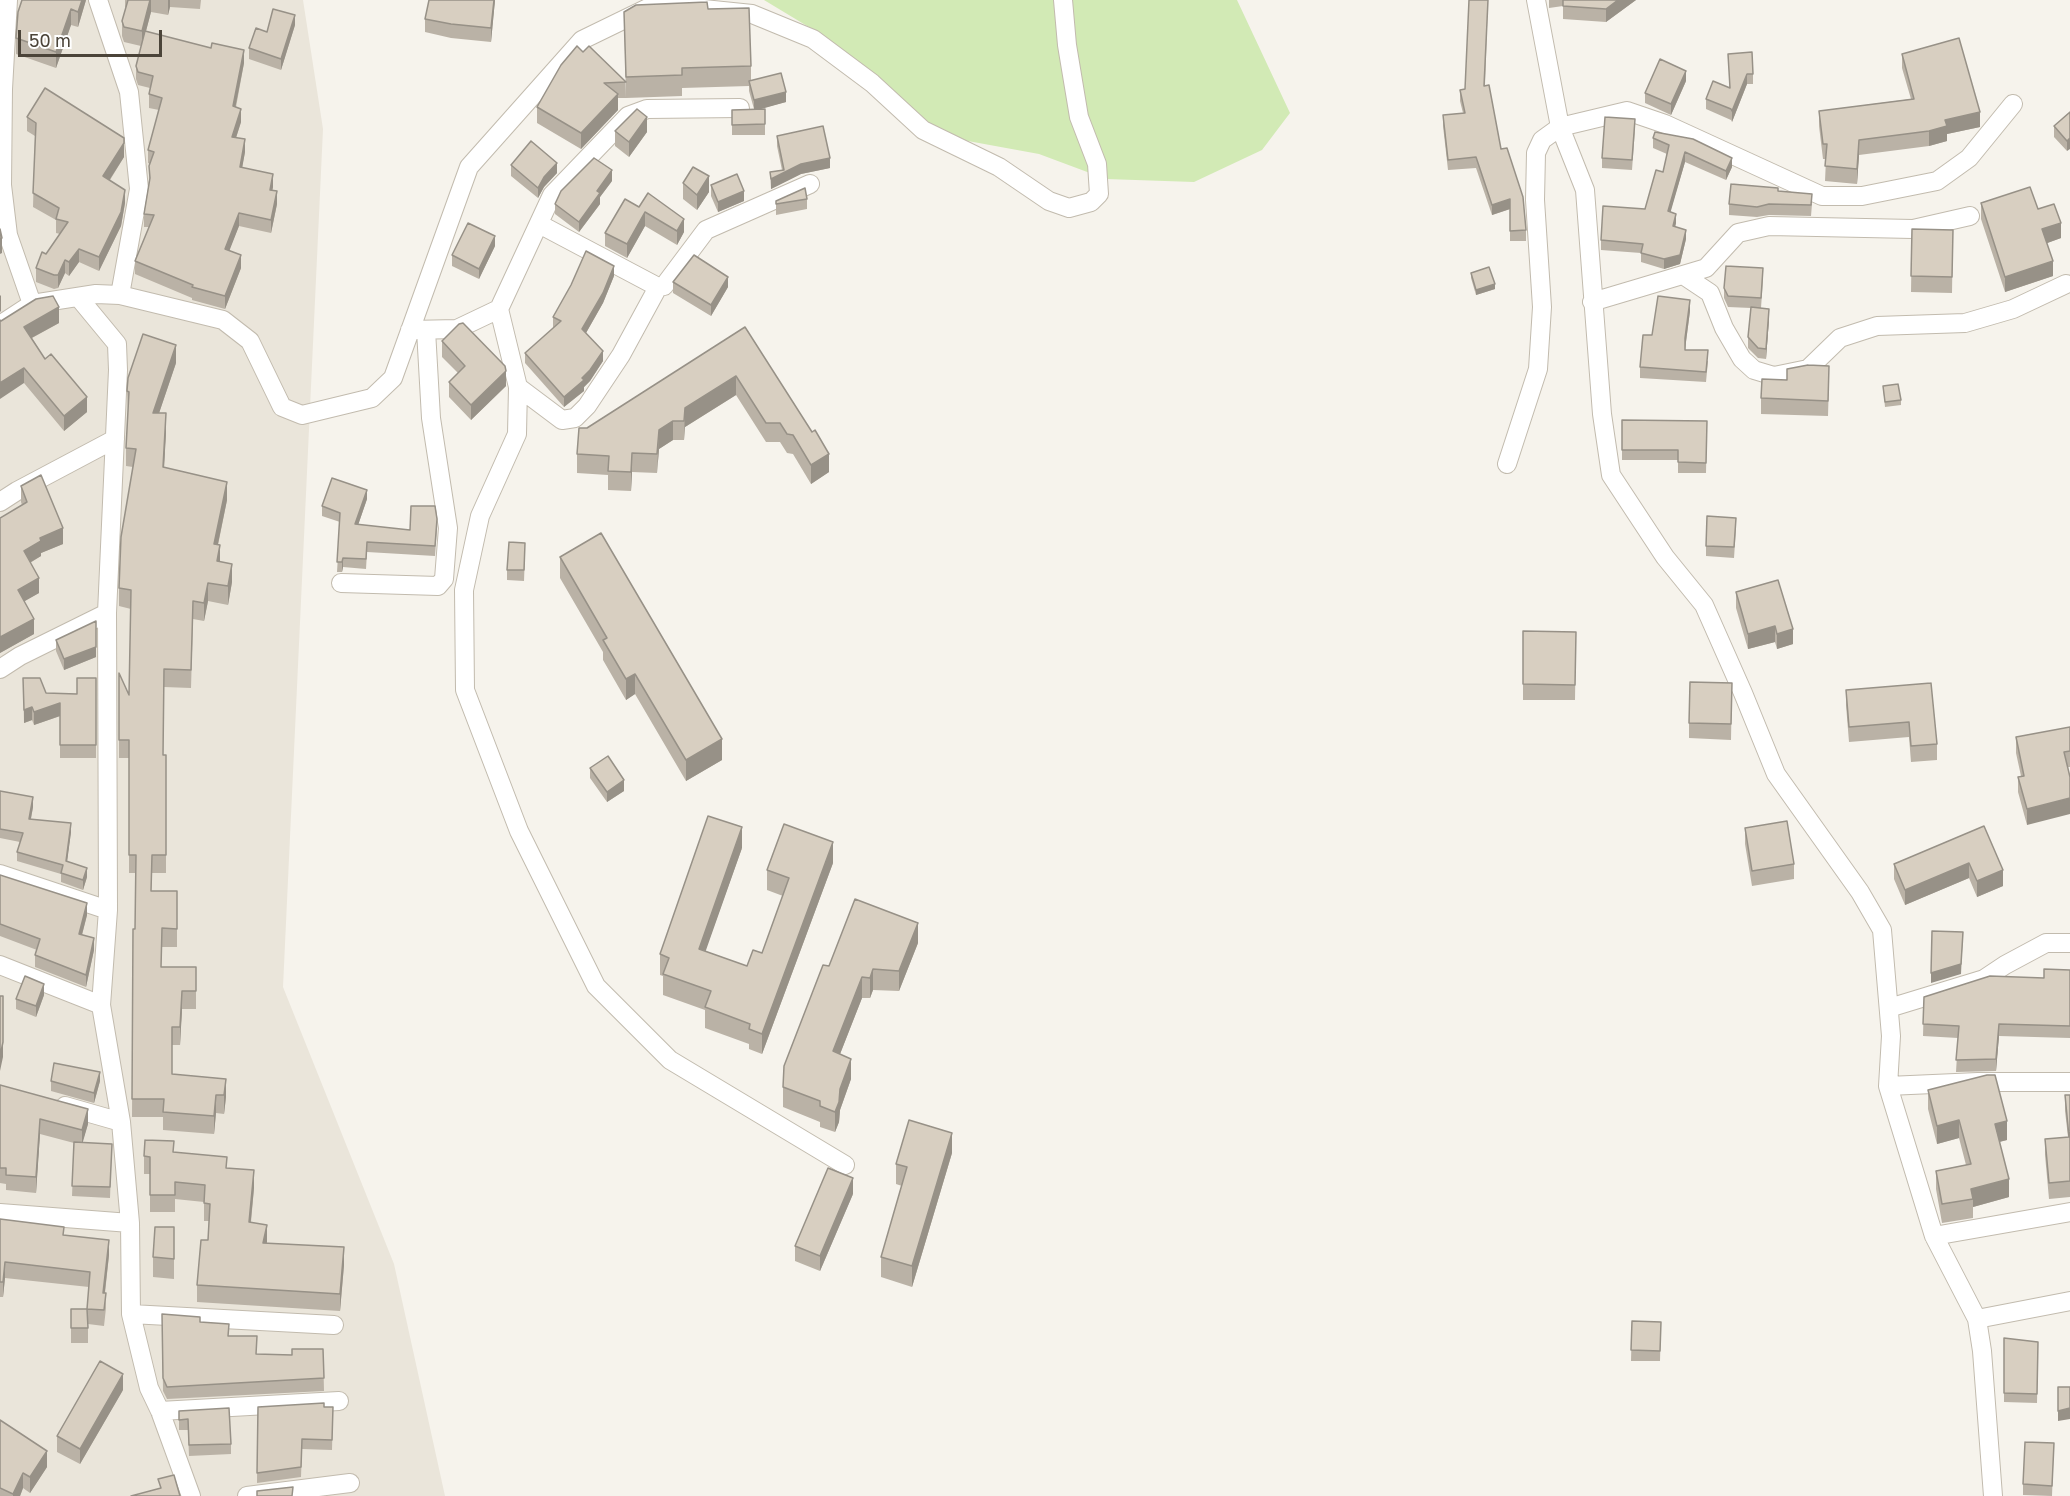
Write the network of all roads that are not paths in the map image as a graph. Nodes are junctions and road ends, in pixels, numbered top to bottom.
1 (8, 0) edge
2 (98, 0) edge
3 (1063, 0) edge
4 (1536, 0) edge
5 (2013, 104) dead end
6 (740, 108) edge
7 (1560, 127) junction
8 (810, 184) dead end
9 (1, 185) edge
10 (1970, 216) dead end
11 (539, 224) junction
12 (1683, 275) junction
13 (2066, 285) dead end
14 (658, 287) junction
15 (120, 295) junction
16 (79, 298) junction
17 (1592, 302) junction
18 (32, 304) junction
19 (499, 309) junction
20 (0, 325) edge
21 (418, 330) junction
22 (518, 387) junction
23 (115, 439) junction
24 (1507, 464) dead end
25 (0, 502) edge
26 (341, 583) dead end
27 (107, 613) junction
28 (0, 669) edge
29 (0, 874) edge
30 (108, 910) junction
31 (2070, 943) edge
32 (0, 965) edge
33 (101, 1005) junction
34 (1889, 1008) junction
35 (2070, 1082) edge
36 (1888, 1086) junction
37 (54, 1103) edge
38 (121, 1122) junction
39 (845, 1165) dead end
40 (2070, 1212) edge
41 (0, 1213) edge
42 (130, 1223) junction
43 (1934, 1236) junction
44 (2070, 1301) edge
45 (131, 1314) junction
46 (1977, 1319) junction
47 (334, 1325) dead end
48 (339, 1401) dead end
49 (160, 1411) junction
50 (350, 1483) dead end
51 (191, 1496) edge
52 (247, 1496) edge
53 (1993, 1496) edge

1 - 9 street
2 - 15 street
3 - 21 street
4 - 7 street
5 - 7 street
6 - 11 street
7 - 17 street
7 - 24 street
8 - 14 street
9 - 18 street
10 - 12 street
11 - 14 street
11 - 19 street
12 - 13 street
12 - 17 street
14 - 22 street
15 - 16 street
15 - 21 street
16 - 18 street
16 - 23 street
17 - 34 street
18 - 20 street
19 - 21 street
19 - 22 street
21 - 26 street
22 - 39 street
23 - 25 street
23 - 27 street
27 - 28 street
27 - 30 street
29 - 30 street
30 - 33 street
31 - 34 street
32 - 33 street
33 - 38 street
34 - 36 street
35 - 36 street
36 - 43 street
37 - 38 street
38 - 42 street
40 - 43 street
41 - 42 street
42 - 45 street
43 - 46 street
44 - 46 street
45 - 47 street
45 - 49 street
46 - 53 street
48 - 49 street
49 - 51 street
50 - 52 street

